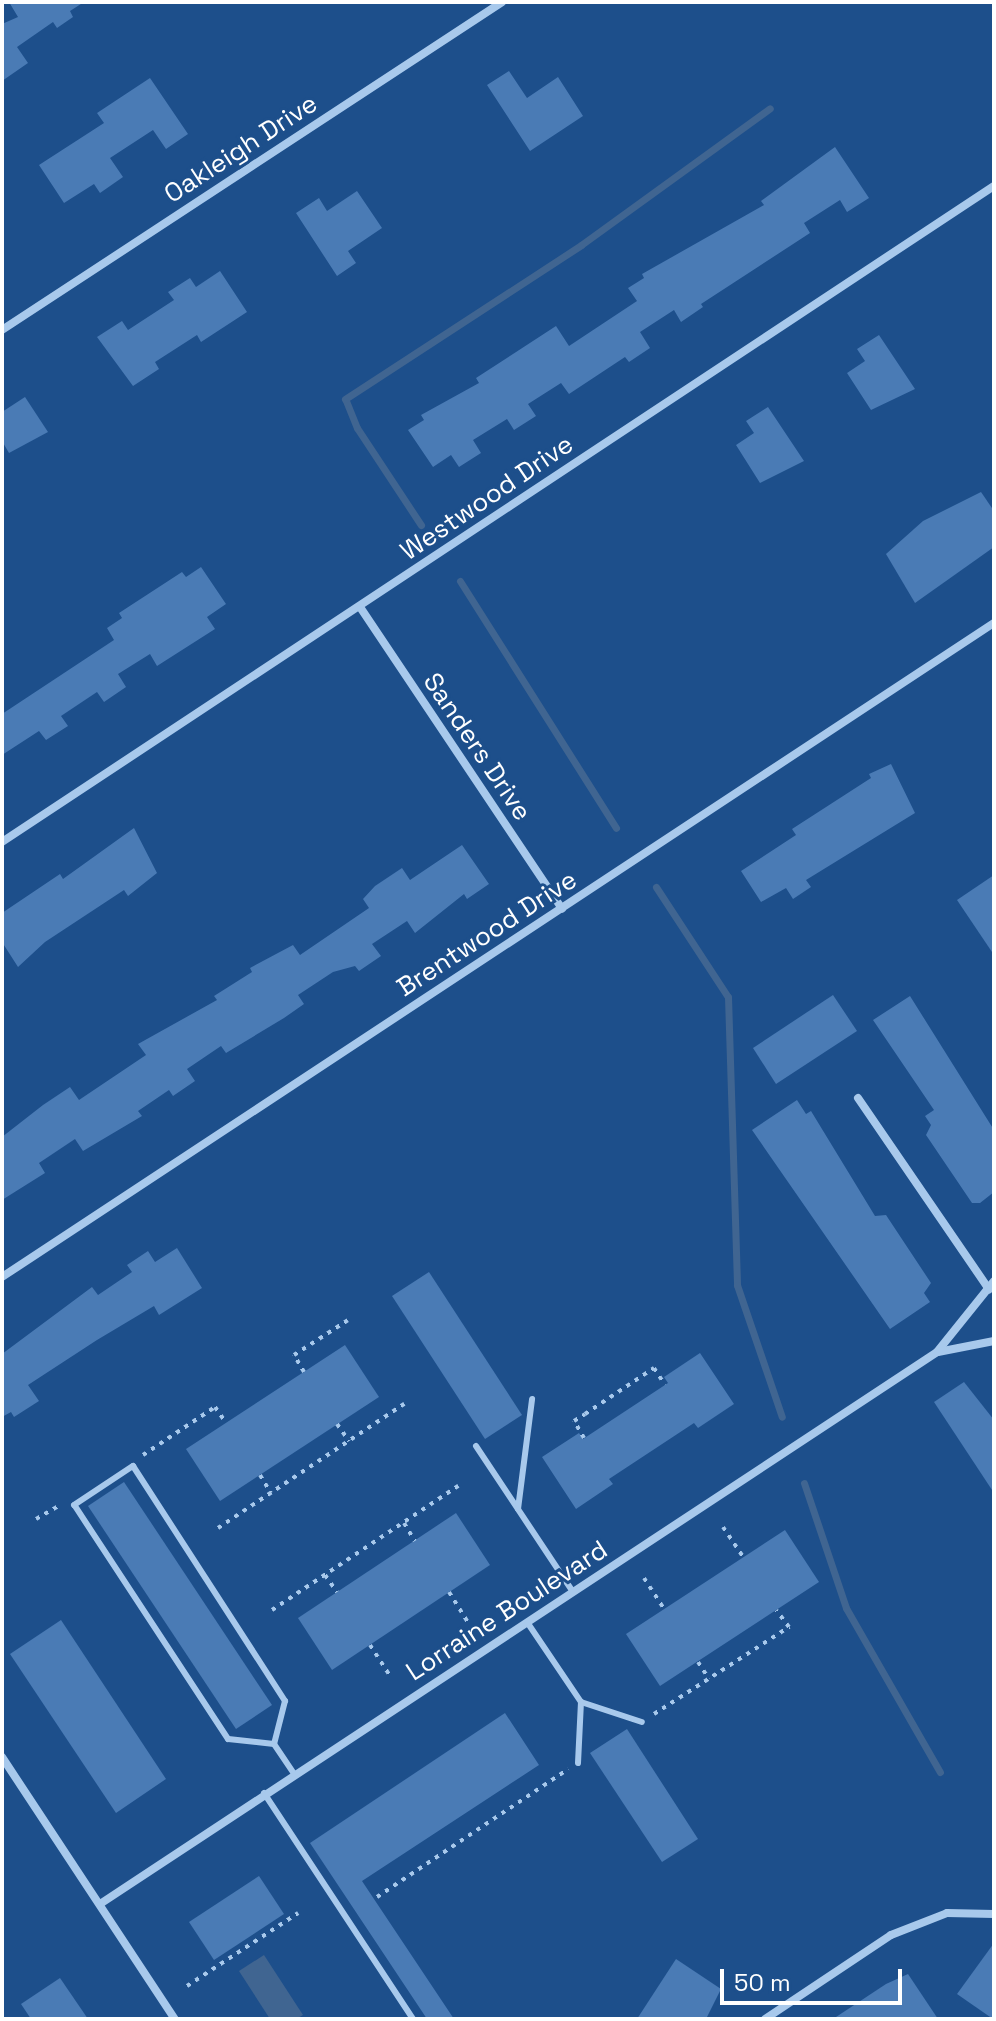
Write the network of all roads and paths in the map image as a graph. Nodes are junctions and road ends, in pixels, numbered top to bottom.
1 (502, 2) edge
2 (994, 186) edge
3 (2, 330) edge
4 (360, 607) junction
5 (994, 623) edge
6 (2, 842) edge
7 (562, 909) junction
8 (858, 1098) dead end
9 (2, 1277) edge
10 (991, 1285) edge
11 (348, 1320) dead end
12 (994, 1341) edge
13 (937, 1352) junction
14 (304, 1372) dead end
15 (665, 1385) dead end
16 (532, 1399) dead end
17 (404, 1404) dead end
18 (226, 1423) dead end
19 (337, 1424) dead end
20 (584, 1438) dead end
21 (349, 1441) junction
22 (476, 1446) dead end
23 (139, 1457) dead end
24 (260, 1475) dead end
25 (458, 1486) dead end
26 (271, 1493) junction
27 (518, 1509) junction
28 (404, 1523) junction
29 (723, 1527) dead end
30 (218, 1528) dead end
31 (415, 1541) dead end
32 (743, 1557) dead end
33 (325, 1575) junction
34 (644, 1578) dead end
35 (337, 1592) dead end
36 (449, 1592) dead end
37 (573, 1592) junction
38 (664, 1609) dead end
39 (272, 1610) dead end
40 (776, 1610) dead end
41 (527, 1622) junction
42 (469, 1624) dead end
43 (370, 1645) dead end
44 (698, 1662) dead end
45 (390, 1676) dead end
46 (709, 1679) junction
47 (581, 1702) junction
48 (651, 1716) dead end
49 (642, 1722) dead end
50 (274, 1744) junction
51 (2, 1757) edge
52 (578, 1763) dead end
53 (567, 1770) dead end
54 (294, 1774) junction
55 (264, 1793) junction
56 (377, 1897) dead end
57 (100, 1904) junction
58 (298, 1913) dead end
59 (994, 1914) edge
60 (187, 1986) dead end
61 (175, 2019) edge
62 (413, 2019) edge
63 (765, 2019) edge

1 - 3 street, Oakleigh Drive
2 - 4 street, Westwood Drive
4 - 6 street, Westwood Drive
4 - 7 street, Sanders Drive
5 - 7 street, Brentwood Drive
7 - 9 street, Brentwood Drive
8 - 10 street
10 - 13 street
11 - 14 path
12 - 13 street
13 - 37 street, Lorraine Boulevard
15 - 20 path
16 - 27 lane
17 - 21 path
18 - 23 path
19 - 21 path
21 - 26 path
22 - 27 lane
24 - 26 path
25 - 28 path
26 - 30 path
27 - 37 lane
28 - 31 path
28 - 33 path
29 - 32 path
33 - 35 path
33 - 39 path
34 - 38 path
36 - 42 path
37 - 41 street, Lorraine Boulevard
40 - 46 path
41 - 47 lane
41 - 54 street, Lorraine Boulevard
43 - 45 path
44 - 46 path
46 - 48 path
47 - 49 lane
47 - 52 lane
50 - 50 lane
50 - 54 lane
51 - 57 street
53 - 56 path
54 - 55 street, Lorraine Boulevard
55 - 57 street, Lorraine Boulevard
55 - 62 lane
57 - 61 street
58 - 60 path
59 - 63 street

